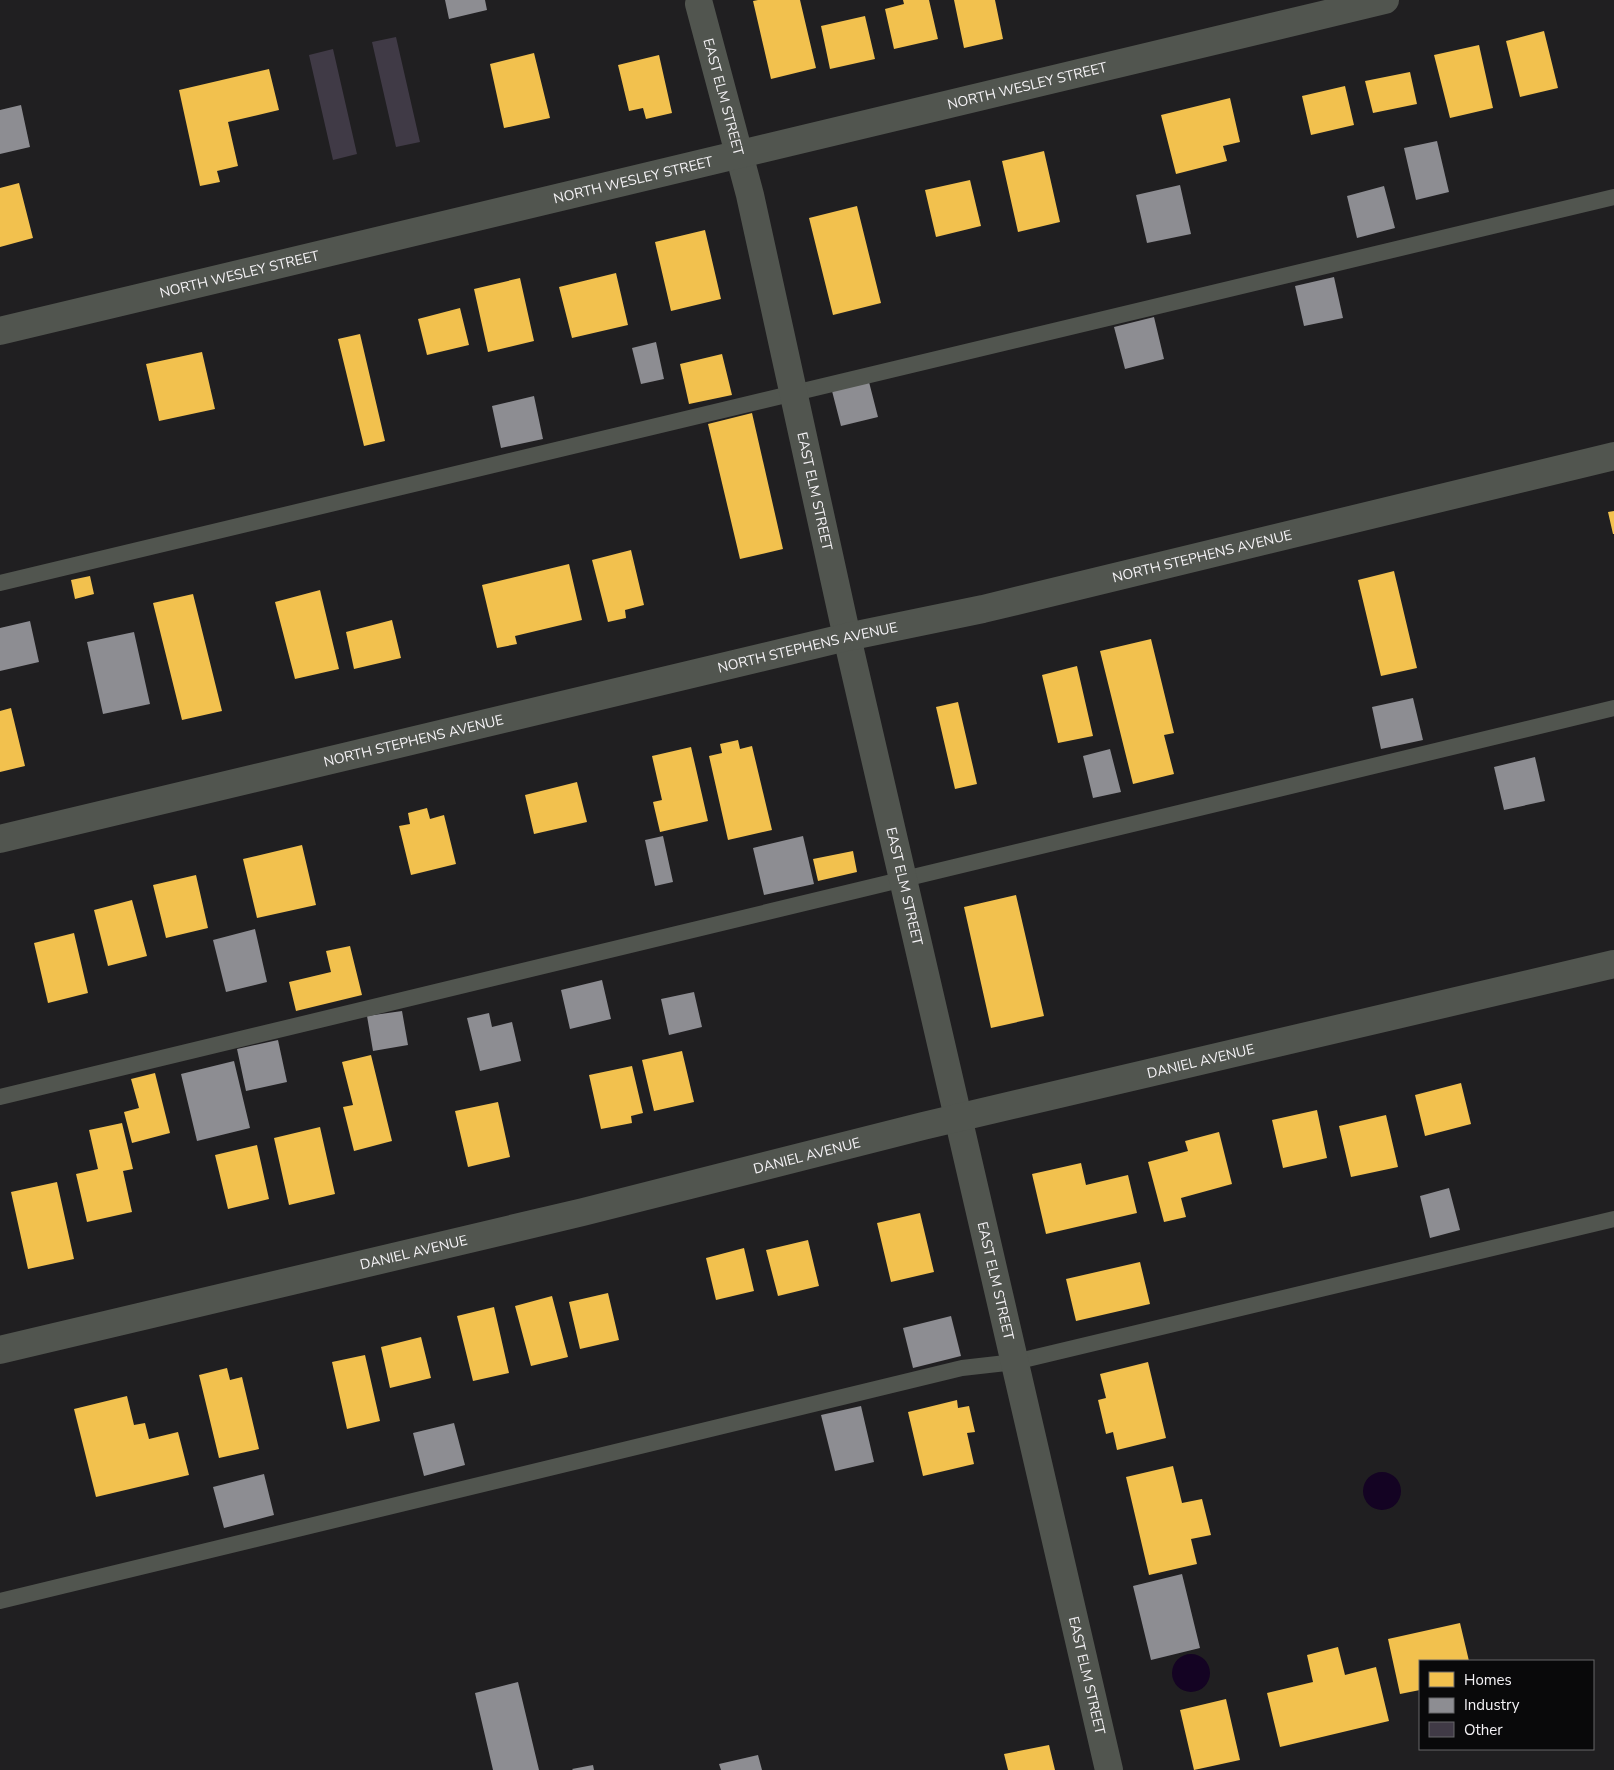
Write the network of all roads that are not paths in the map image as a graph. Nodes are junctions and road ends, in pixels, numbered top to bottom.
1 (1385, 0) edge
2 (699, 4) dead end
3 (739, 156) junction
4 (1614, 197) edge
5 (0, 331) edge
6 (794, 393) junction
7 (1614, 456) edge
8 (0, 583) edge
9 (847, 637) junction
10 (1614, 708) edge
11 (0, 839) edge
12 (902, 880) junction
13 (1614, 964) edge
14 (0, 1097) edge
15 (958, 1118) junction
16 (1614, 1218) edge
17 (0, 1350) edge
18 (1015, 1362) junction
19 (0, 1601) edge
20 (1109, 1770) edge

1 - 3 street, NORTH WESLEY STREET
2 - 3 street, EAST ELM STREET
3 - 5 street, NORTH WESLEY STREET
3 - 6 street, EAST ELM STREET
4 - 6 lane
6 - 8 lane
6 - 9 street, EAST ELM STREET
7 - 9 street, NORTH STEPHENS AVENUE
9 - 11 street, NORTH STEPHENS AVENUE
9 - 12 street, EAST ELM STREET
10 - 12 lane
12 - 14 lane
12 - 15 street, EAST ELM STREET
13 - 15 street, DANIEL AVENUE
15 - 17 street, DANIEL AVENUE
15 - 18 street, EAST ELM STREET
16 - 18 lane
18 - 19 lane
18 - 20 street, EAST ELM STREET

